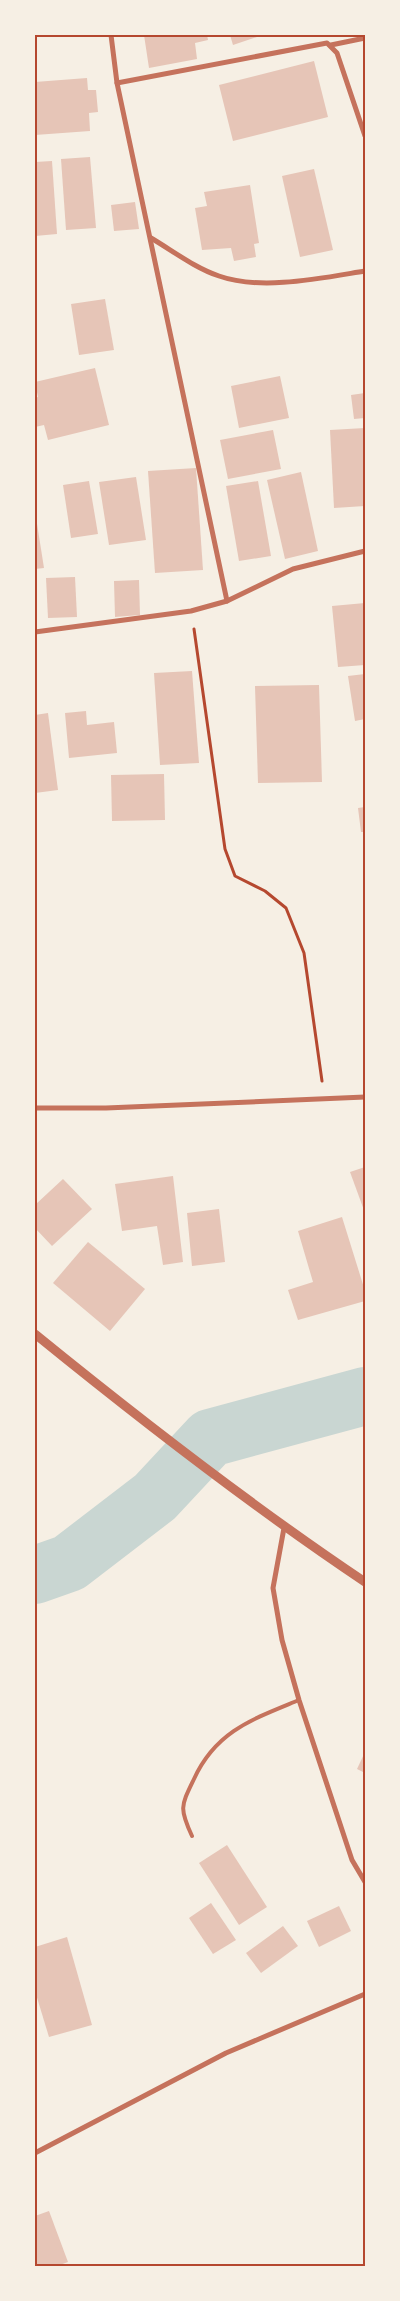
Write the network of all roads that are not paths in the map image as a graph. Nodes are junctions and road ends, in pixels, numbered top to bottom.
1 (111, 35) edge
2 (365, 38) edge
3 (331, 45) junction
4 (117, 83) junction
5 (365, 136) edge
6 (151, 238) junction
7 (365, 271) edge
8 (365, 551) edge
9 (227, 601) junction
10 (35, 632) edge
11 (365, 1098) edge
12 (35, 1108) edge
13 (35, 1334) edge
14 (284, 1528) junction
15 (365, 1582) edge
16 (299, 1700) junction
17 (192, 1836) dead end
18 (365, 1882) edge
19 (365, 1994) edge
20 (35, 2154) edge

1 - 4 street
2 - 3 street
3 - 4 street
3 - 5 street
4 - 6 street
6 - 7 street
6 - 9 street
8 - 9 street
9 - 10 street
11 - 12 street
13 - 14 street
14 - 15 street
14 - 16 street
16 - 17 lane
16 - 18 street
19 - 20 street

